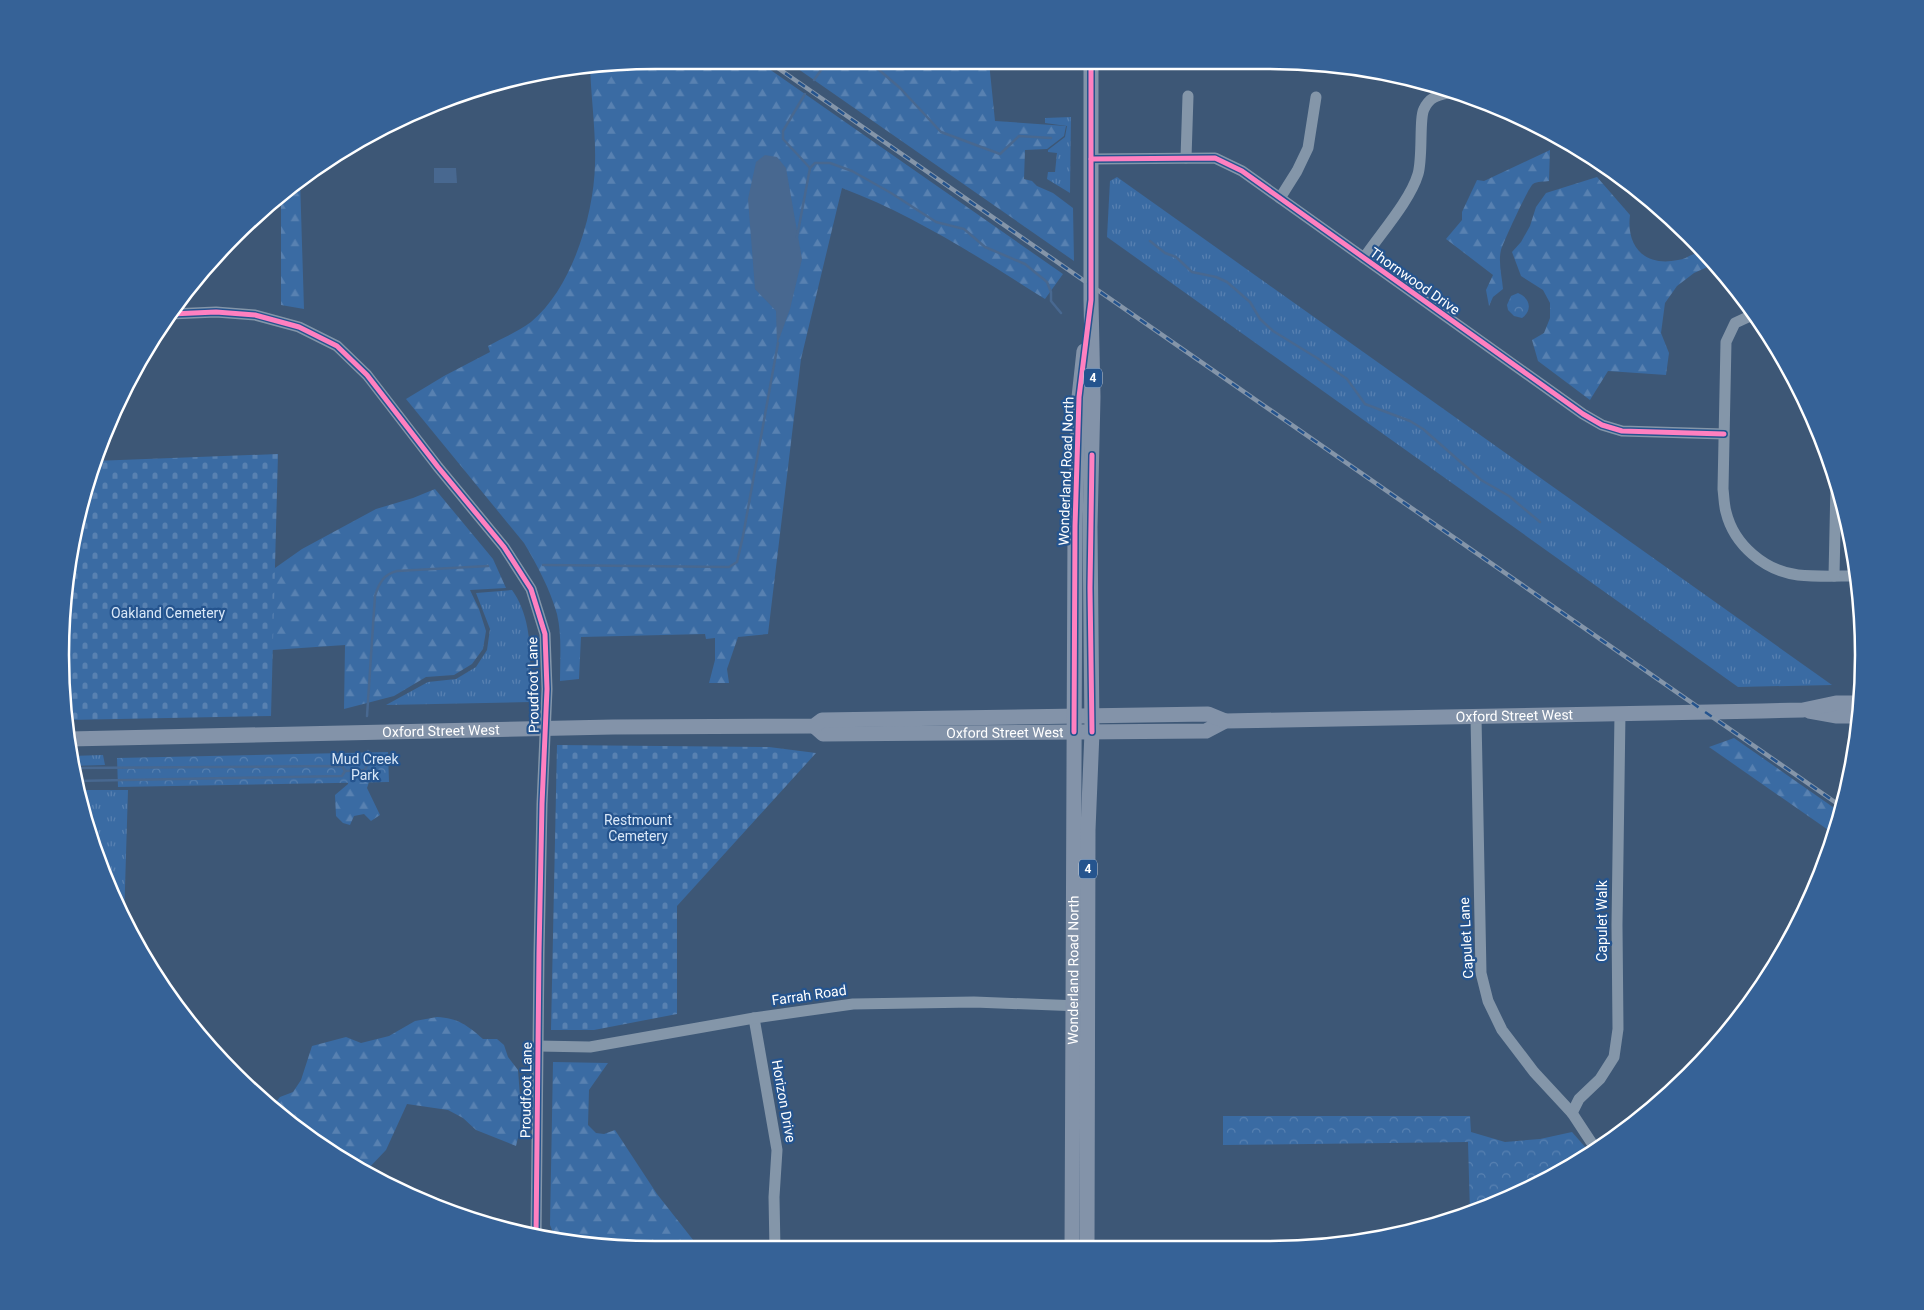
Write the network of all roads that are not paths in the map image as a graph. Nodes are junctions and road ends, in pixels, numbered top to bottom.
1 (1091, 69) edge
2 (1442, 95) edge
3 (1188, 96) dead end
4 (1316, 97) dead end
5 (1186, 158) junction
6 (1091, 159) junction
7 (1280, 198) junction
8 (1364, 258) junction
9 (1091, 300) junction
10 (179, 314) edge
11 (1748, 318) edge
12 (1724, 434) junction
13 (1836, 505) edge
14 (1834, 576) junction
15 (1850, 576) edge
16 (1853, 702) edge
17 (1803, 710) junction
18 (1620, 713) junction
19 (1074, 716) junction
20 (1092, 716) junction
21 (1852, 716) edge
22 (1476, 717) junction
23 (1226, 721) junction
24 (814, 726) junction
25 (545, 729) junction
26 (1074, 732) junction
27 (1092, 732) junction
28 (75, 739) edge
29 (1072, 1006) junction
30 (1088, 1007) junction
31 (754, 1018) junction
32 (538, 1046) junction
33 (1572, 1113) junction
34 (1592, 1144) edge
35 (536, 1229) edge
36 (774, 1241) edge
37 (1072, 1241) edge
38 (1087, 1241) edge

1 - 6 main road, Wonderland Road North / 4
2 - 8 street
3 - 5 street
4 - 7 street
5 - 6 street, Thornwood Drive
5 - 7 street, Thornwood Drive
6 - 9 main road, Wonderland Road North / 4
7 - 8 street, Thornwood Drive
8 - 12 street, Thornwood Drive
9 - 19 main road, Wonderland Road North / 4
9 - 20 main road, Wonderland Road North / 4
10 - 25 street, Proudfoot Lane
11 - 12 street
12 - 14 street
13 - 14 street
14 - 15 street
16 - 17 main road, Oxford Street West
17 - 18 main road, Oxford Street West
17 - 21 main road, Oxford Street West
18 - 22 main road, Oxford Street West
18 - 33 street, Capulet Walk
19 - 20 main road, Oxford Street West
19 - 24 main road, Oxford Street West
19 - 26 main road, Wonderland Road North / 4
20 - 23 main road, Oxford Street West
20 - 27 main road, Wonderland Road North / 4
22 - 23 main road, Oxford Street West
22 - 33 street, Capulet Lane
23 - 27 main road, Oxford Street West
24 - 25 main road, Oxford Street West
24 - 26 main road, Oxford Street West
25 - 28 main road, Oxford Street West
25 - 32 street, Proudfoot Lane
26 - 27 main road, Oxford Street West
26 - 29 main road, Wonderland Road North / 4
27 - 30 main road, Wonderland Road North / 4
29 - 30 street, Farrah Road
29 - 31 street, Farrah Road
29 - 37 main road, Wonderland Road North / 4
30 - 38 main road, Wonderland Road North / 4
31 - 32 street, Farrah Road
31 - 36 street, Horizon Drive
32 - 35 street, Proudfoot Lane
33 - 34 street, Capulet Lane

